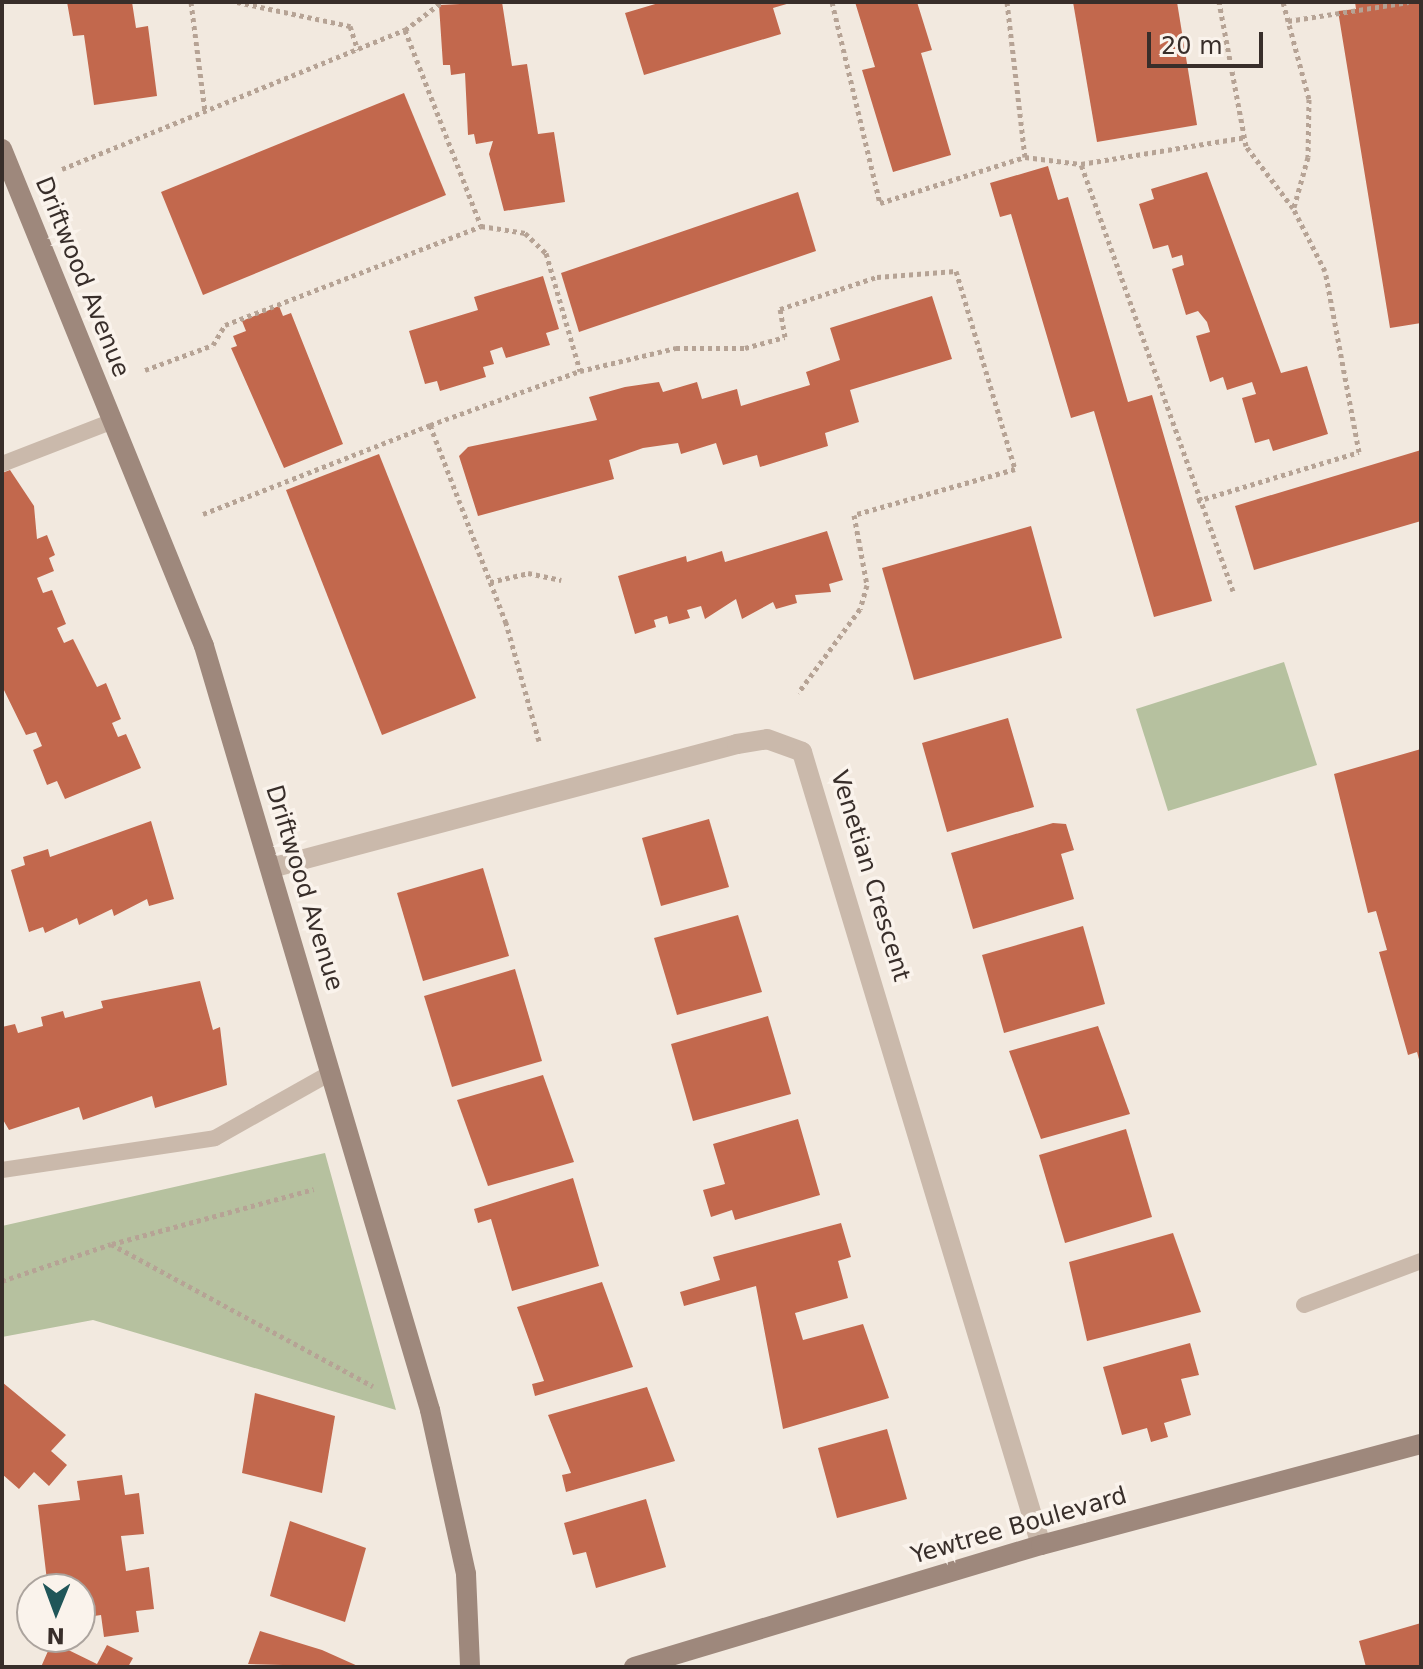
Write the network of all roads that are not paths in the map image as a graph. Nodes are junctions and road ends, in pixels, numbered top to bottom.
1 (2, 149) edge
2 (113, 421) junction
3 (2, 464) edge
4 (271, 868) junction
5 (332, 1072) junction
6 (2, 1170) edge
7 (1421, 1261) edge
8 (1304, 1305) dead end
9 (1421, 1444) edge
10 (1041, 1545) junction
11 (470, 1667) edge
12 (634, 1667) edge

1 - 2 street, Driftwood Avenue
2 - 3 lane
2 - 4 street, Driftwood Avenue
4 - 5 street, Driftwood Avenue
4 - 10 street, Venetian Crescent
5 - 6 lane
5 - 11 street, Driftwood Avenue
7 - 8 lane
9 - 10 street, Yewtree Boulevard
10 - 12 street, Yewtree Boulevard

